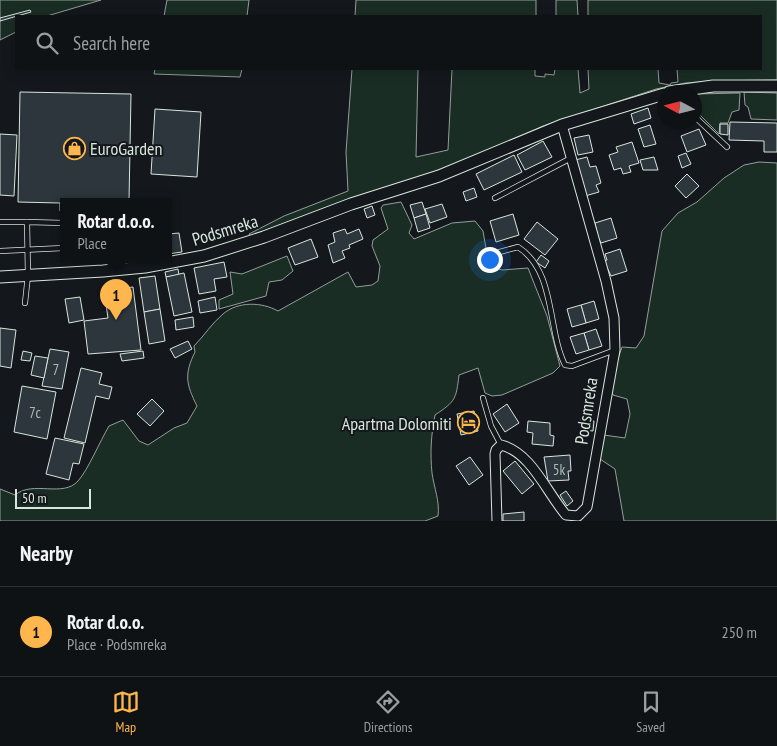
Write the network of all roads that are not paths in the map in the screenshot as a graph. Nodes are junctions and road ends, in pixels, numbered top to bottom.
1 (777, 86) edge
2 (702, 88) edge
3 (657, 96) edge
4 (702, 124) edge
5 (562, 125) junction
6 (726, 147) dead end
7 (571, 158) junction
8 (495, 198) dead end
9 (0, 222) edge
10 (27, 222) junction
11 (60, 223) edge
12 (60, 248) edge
13 (27, 249) junction
14 (0, 251) edge
15 (496, 253) dead end
16 (172, 262) edge
17 (166, 263) edge
18 (28, 276) junction
19 (0, 277) edge
20 (25, 303) dead end
21 (615, 350) junction
22 (484, 398) dead end
23 (500, 445) junction
24 (497, 521) edge

1 - 2 street, Podsmreka
3 - 5 street, Podsmreka
4 - 6 lane
5 - 7 street, Podsmreka
5 - 16 street, Podsmreka
7 - 8 lane
7 - 21 street, Podsmreka
9 - 10 lane
10 - 11 lane
10 - 13 lane
12 - 13 lane
13 - 14 lane
13 - 18 lane
15 - 21 lane
17 - 18 street, Podsmreka
18 - 19 street, Podsmreka
18 - 20 lane
21 - 23 street, Podsmreka
22 - 23 lane
23 - 24 street

